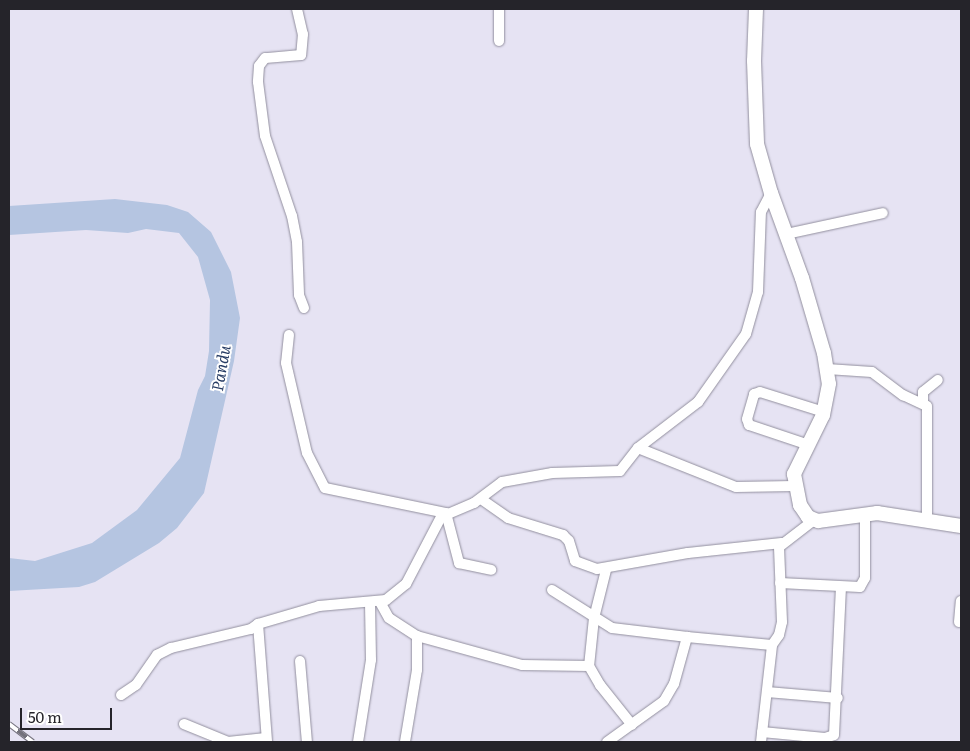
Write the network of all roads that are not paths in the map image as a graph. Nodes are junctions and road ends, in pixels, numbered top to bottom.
1 (297, 9) edge
2 (498, 9) edge
3 (756, 9) edge
4 (499, 41) dead end
5 (771, 193) junction
6 (883, 213) dead end
7 (786, 234) junction
8 (304, 308) dead end
9 (289, 335) dead end
10 (827, 369) junction
11 (938, 380) dead end
12 (923, 403) junction
13 (824, 412) junction
14 (809, 445) junction
15 (638, 448) junction
16 (794, 486) junction
17 (481, 499) junction
18 (446, 513) junction
19 (865, 515) junction
20 (814, 520) junction
21 (927, 520) junction
22 (961, 526) edge
23 (781, 543) junction
24 (491, 570) dead end
25 (606, 570) junction
26 (780, 583) junction
27 (842, 588) junction
28 (552, 590) dead end
29 (961, 601) edge
30 (380, 602) junction
31 (370, 603) junction
32 (594, 618) junction
33 (959, 622) dead end
34 (258, 624) junction
35 (417, 636) junction
36 (687, 637) junction
37 (772, 646) junction
38 (300, 661) dead end
39 (589, 666) junction
40 (767, 692) junction
41 (121, 695) dead end
42 (838, 698) junction
43 (184, 724) dead end
44 (632, 725) junction
45 (761, 737) edge
46 (266, 740) edge
47 (307, 742) edge
48 (358, 742) edge
49 (405, 742) edge
50 (607, 742) edge

1 - 8 street
2 - 4 street
3 - 5 street
5 - 7 street
5 - 15 street
6 - 7 street
7 - 10 street
9 - 18 street
10 - 12 street
10 - 13 street
11 - 12 street
12 - 21 street
13 - 14 street
13 - 14 street
14 - 16 street
15 - 16 street
15 - 17 street
16 - 20 street
17 - 18 street
17 - 25 street
18 - 24 street
18 - 30 street
19 - 20 street
19 - 21 street
19 - 27 street
20 - 23 street
21 - 22 street
23 - 25 street
23 - 26 street
25 - 32 street
26 - 27 street
26 - 37 street
27 - 42 street
28 - 32 street
29 - 33 street
30 - 31 street
30 - 35 street
31 - 34 street
31 - 48 street
32 - 36 street
32 - 39 street
34 - 41 street
34 - 46 street
35 - 39 street
35 - 49 street
36 - 37 street
36 - 44 street
37 - 40 street
38 - 47 street
39 - 44 street
40 - 42 street
40 - 45 street
42 - 45 street
43 - 46 street
44 - 50 street

